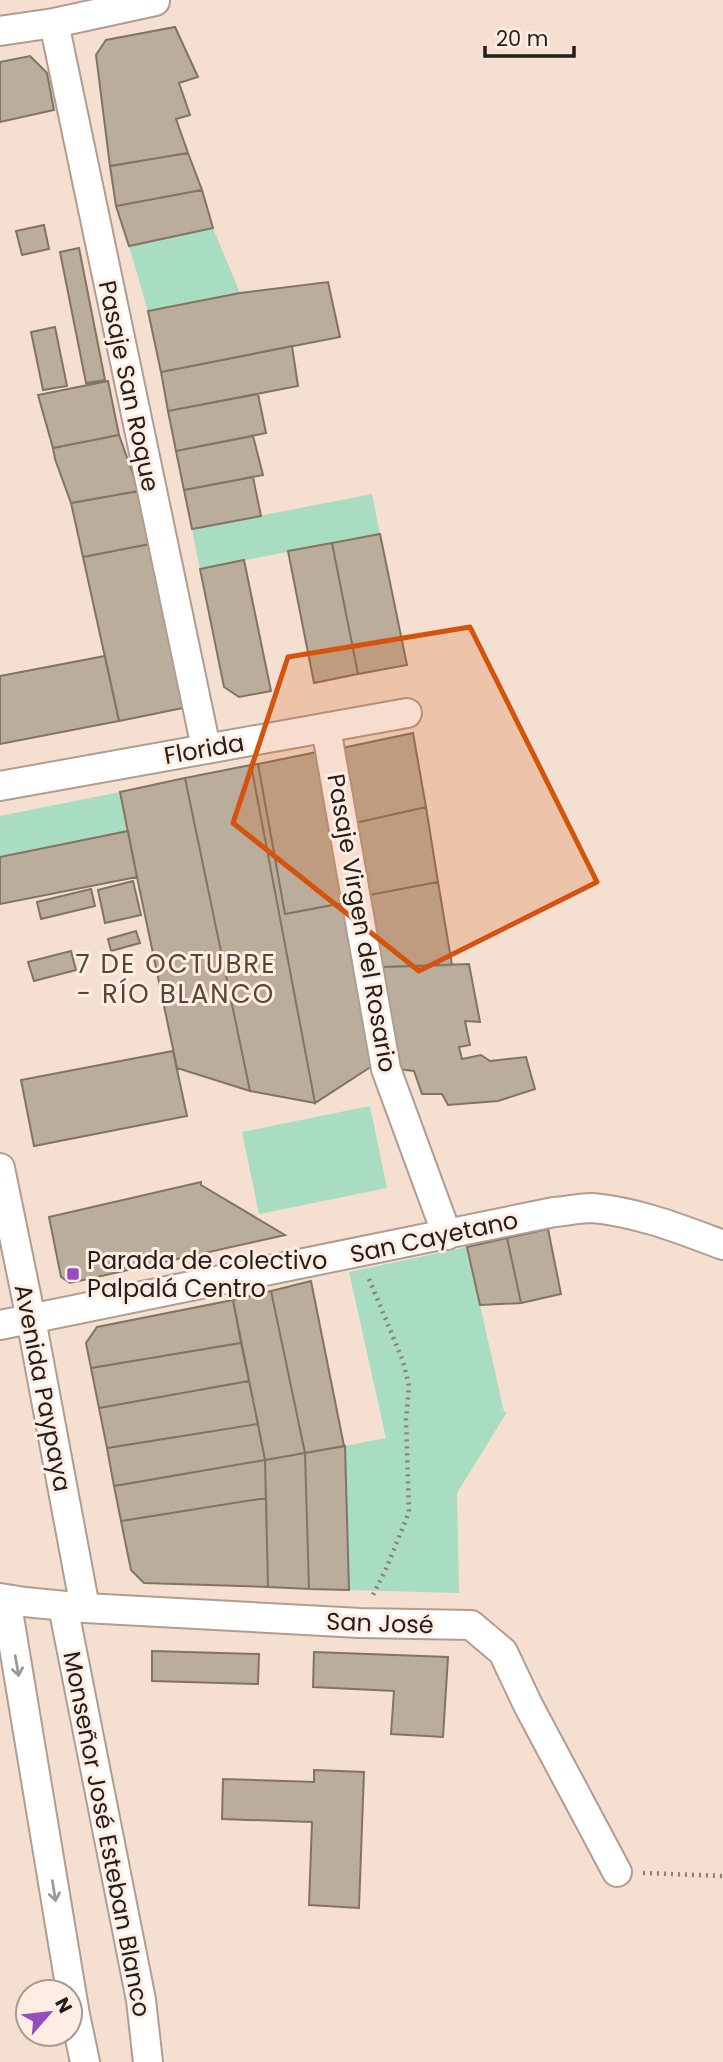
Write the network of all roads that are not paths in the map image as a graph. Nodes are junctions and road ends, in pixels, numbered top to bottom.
1 (155, 1) edge
2 (54, 23) junction
3 (0, 31) edge
4 (407, 713) dead end
5 (326, 728) junction
6 (206, 748) junction
7 (0, 786) edge
8 (0, 1168) edge
9 (447, 1235) junction
10 (723, 1245) edge
11 (31, 1319) junction
12 (0, 1325) edge
13 (3, 1598) edge
14 (74, 1607) junction
15 (617, 1872) road end
16 (85, 2062) edge
17 (148, 2062) edge

1 - 2 street
2 - 3 street
2 - 6 street, Pasaje San Roque
4 - 5 street, Florida
5 - 6 street, Florida
5 - 9 street, Pasaje Virgen del Rosario
6 - 7 street, Florida
8 - 11 street, Avenida Paypaya
9 - 10 street, San Cayetano
9 - 11 street, San Cayetano
11 - 12 street, San Cayetano
11 - 14 street, Avenida Paypaya
13 - 14 street, San José
13 -> 16 street
14 - 15 street, San José
14 - 17 street, Monseñor José Esteban Blanco

